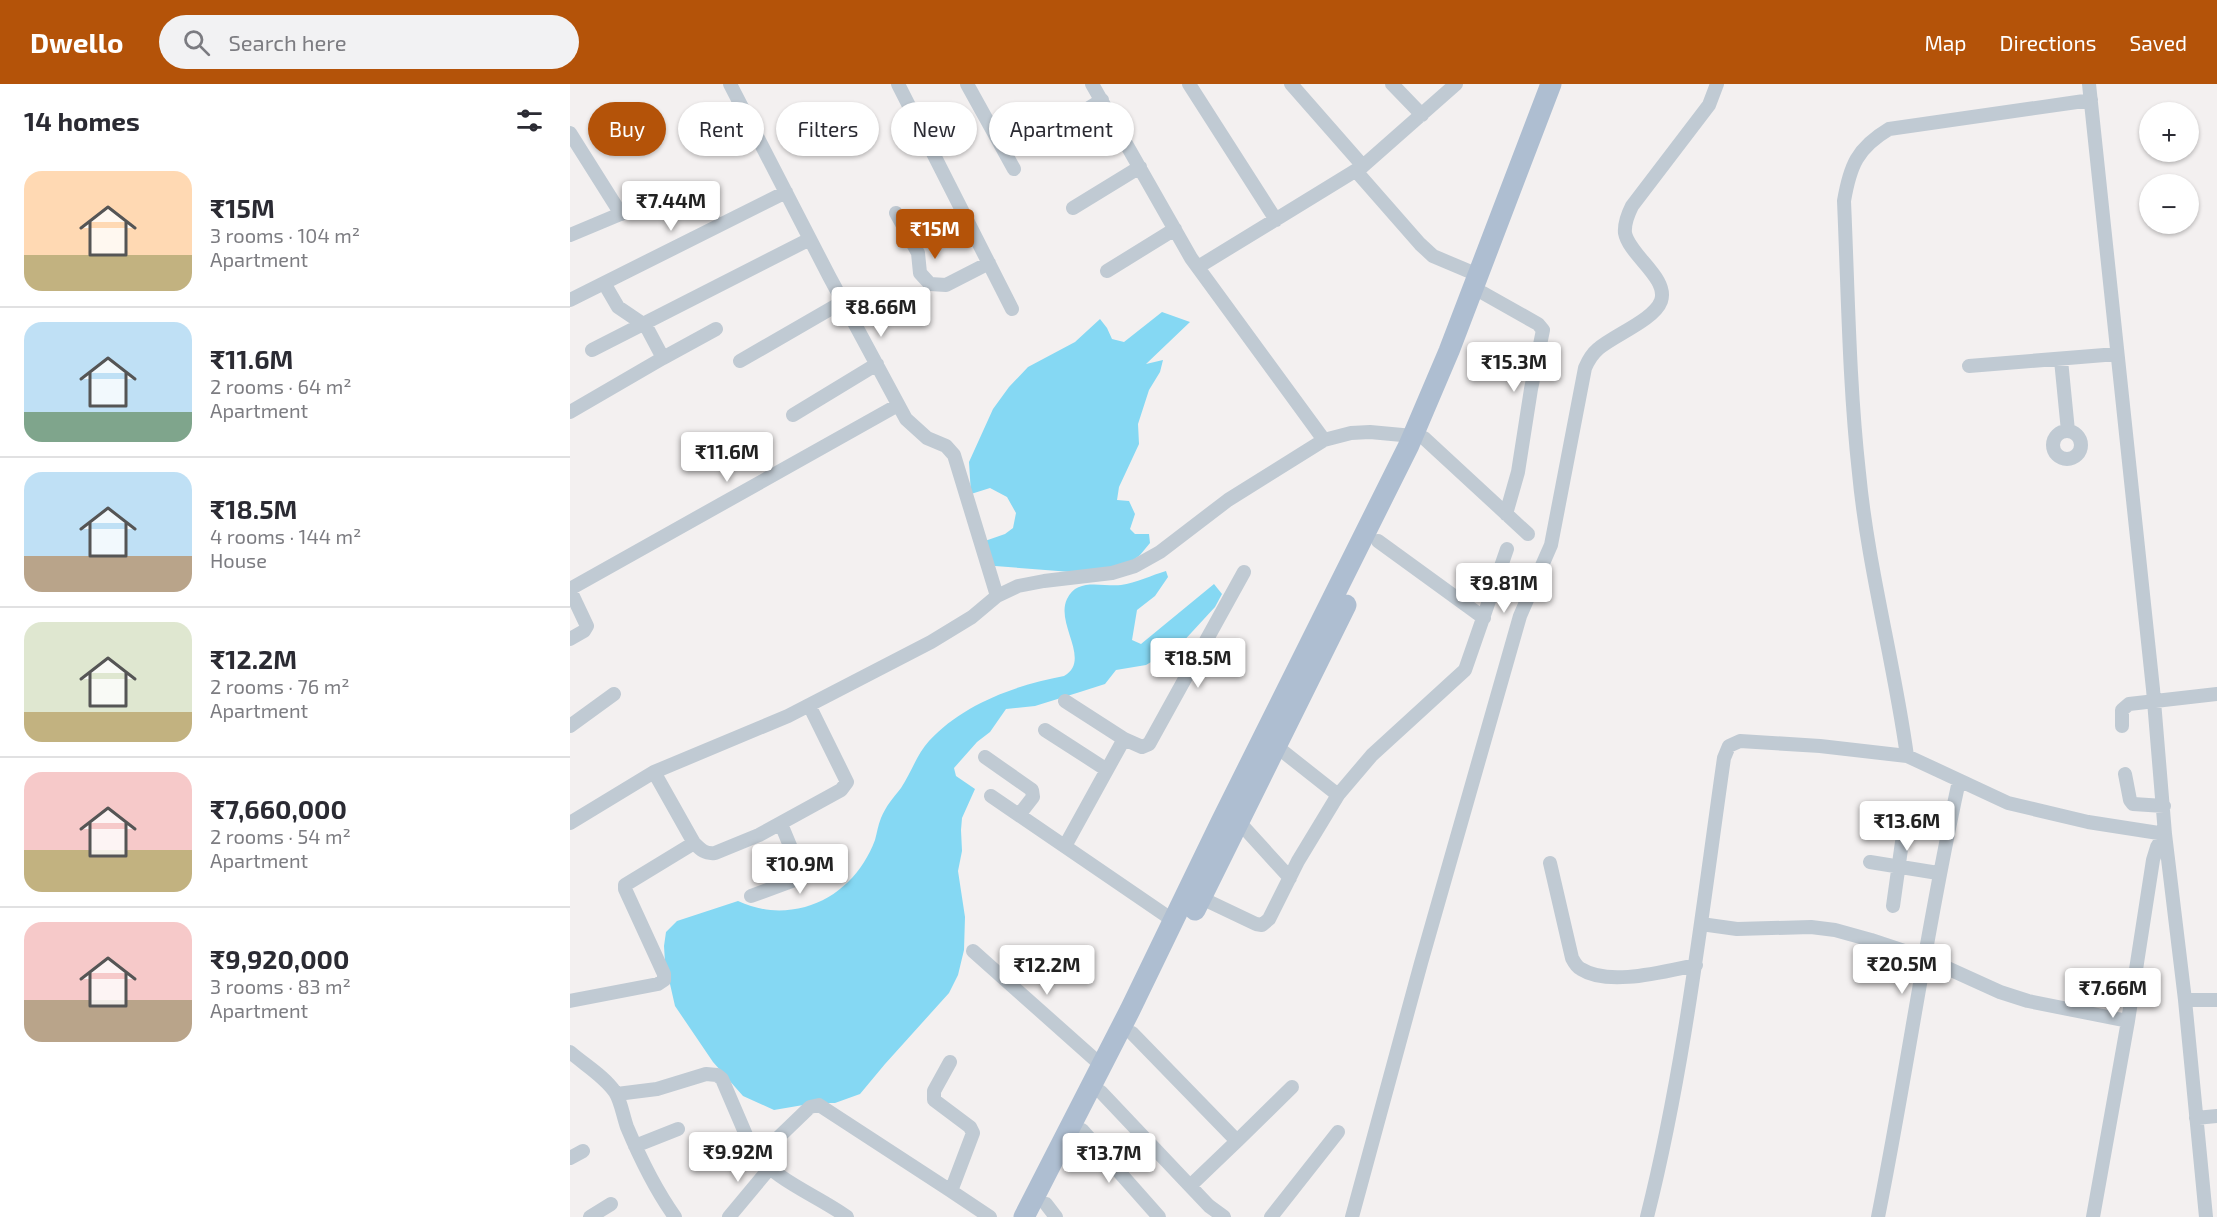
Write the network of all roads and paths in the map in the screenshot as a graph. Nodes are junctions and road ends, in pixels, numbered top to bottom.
1 (730, 84) edge
2 (898, 84) edge
3 (966, 84) edge
4 (1092, 84) edge
5 (1189, 84) edge
6 (1291, 84) edge
7 (1392, 84) edge
8 (1456, 84) edge
9 (1551, 84) edge
10 (1564, 84) edge
11 (1717, 84) edge
12 (2089, 84) edge
13 (1102, 100) junction
14 (2091, 100) junction
15 (1099, 102) edge
16 (1422, 115) junction
17 (570, 133) edge
18 (1140, 167) junction
19 (1359, 168) junction
20 (1014, 169) dead end
21 (786, 192) junction
22 (636, 207) dead end
23 (1073, 208) dead end
24 (621, 213) junction
25 (896, 213) dead end
26 (1276, 220) junction
27 (1175, 229) junction
28 (570, 235) edge
29 (810, 239) junction
30 (989, 263) junction
31 (1198, 267) junction
32 (1107, 271) dead end
33 (604, 283) junction
34 (1480, 284) junction
35 (571, 296) edge
36 (844, 301) junction
37 (1012, 309) dead end
38 (642, 323) junction
39 (716, 329) dead end
40 (592, 350) dead end
41 (2117, 354) junction
42 (663, 358) junction
43 (2061, 360) junction
44 (741, 361) dead end
45 (877, 364) junction
46 (1969, 366) dead end
47 (898, 405) junction
48 (570, 412) edge
49 (793, 415) dead end
50 (2068, 431) dead end
51 (1418, 437) junction
52 (1324, 440) junction
53 (1506, 514) junction
54 (1528, 534) dead end
55 (1378, 541) junction
56 (1507, 549) dead end
57 (1244, 572) dead end
58 (570, 589) edge
59 (997, 596) junction
60 (1484, 618) junction
61 (570, 639) edge
62 (614, 694) dead end
63 (2217, 694) edge
64 (1065, 701) dead end
65 (2153, 701) junction
66 (809, 705) junction
67 (570, 726) edge
68 (2122, 726) dead end
69 (1045, 730) dead end
70 (1124, 739) junction
71 (1276, 746) junction
72 (1907, 756) junction
73 (985, 757) dead end
74 (1107, 770) junction
75 (654, 772) junction
76 (2126, 774) dead end
77 (1959, 781) junction
78 (1338, 795) junction
79 (991, 796) dead end
80 (2164, 806) junction
81 (1019, 815) junction
82 (1239, 822) junction
83 (570, 823) edge
84 (781, 824) junction
85 (2165, 834) junction
86 (1903, 835) dead end
87 (694, 843) junction
88 (1065, 846) junction
89 (1870, 862) dead end
90 (1550, 863) dead end
91 (838, 864) dead end
92 (1897, 866) junction
93 (1938, 873) junction
94 (803, 877) junction
95 (1290, 878) junction
96 (1194, 894) junction
97 (751, 896) dead end
98 (1893, 906) dead end
99 (1174, 921) junction
100 (1701, 924) junction
101 (973, 951) dead end
102 (1925, 958) junction
103 (1696, 965) junction
104 (2185, 1000) junction
105 (2217, 1000) edge
106 (570, 1001) edge
107 (2128, 1021) junction
108 (1132, 1033) junction
109 (570, 1052) edge
110 (950, 1062) dead end
111 (1101, 1065) junction
112 (1292, 1087) dead end
113 (1101, 1092) junction
114 (617, 1094) junction
115 (2217, 1116) edge
116 (2196, 1118) junction
117 (678, 1129) dead end
118 (1082, 1130) junction
119 (1338, 1132) dead end
120 (1237, 1141) junction
121 (635, 1146) junction
122 (758, 1157) junction
123 (769, 1169) junction
124 (1190, 1186) junction
125 (951, 1191) junction
126 (611, 1204) dead end
127 (1047, 1213) edge
128 (1219, 1215) edge
129 (1274, 1216) edge
130 (590, 1217) edge
131 (675, 1217) edge
132 (729, 1217) edge
133 (847, 1217) edge
134 (990, 1217) edge
135 (1024, 1217) edge
136 (1159, 1217) edge
137 (1352, 1217) edge
138 (1647, 1217) edge
139 (1878, 1217) edge
140 (2092, 1217) edge
141 (2206, 1217) edge

1 - 21 street
2 - 30 street
3 - 20 street
4 - 13 street
5 - 26 street
6 - 19 street
7 - 16 street
8 - 16 street
9 - 34 main road
10 - 34 main road
11 - 137 street
12 - 14 street
13 - 15 street
13 - 18 street
14 - 41 street
14 - 72 street
16 - 19 street
17 - 24 street
18 - 23 street
18 - 27 street
19 - 26 street
19 - 34 street
21 - 29 street
21 - 33 street
22 - 24 street
24 - 28 street
25 - 30 street
26 - 31 street
27 - 31 street
27 - 32 street
29 - 36 street
29 - 38 street
30 - 37 street
31 - 52 street
33 - 35 street
33 - 38 street
34 - 51 main road
34 - 53 street
36 - 44 street
36 - 45 street
38 - 40 street
38 - 42 street
39 - 42 street
41 - 43 street
41 - 65 street
42 - 48 street
43 - 46 street
43 - 50 street
45 - 47 street
45 - 49 street
47 - 58 street
47 - 59 street
51 - 52 street
51 - 53 street
51 - 55 main road
51 - 96 main road
52 - 59 street
53 - 54 street
55 - 60 street
55 - 71 main road
56 - 60 street
57 - 70 street
58 - 61 street
59 - 66 street
60 - 78 street
62 - 67 street
63 - 65 street
64 - 70 street
65 - 68 street
65 - 80 street
66 - 75 street
66 - 84 street
69 - 74 street
70 - 74 street
71 - 78 street
71 - 82 main road
72 - 77 street
72 - 100 street
73 - 81 street
74 - 88 street
75 - 83 street
75 - 87 street
76 - 80 street
77 - 85 street
77 - 93 street
78 - 95 street
79 - 81 street
80 - 85 street
81 - 88 street
82 - 95 street
82 - 96 main road
84 - 87 street
84 - 94 street
85 - 104 street
85 - 107 street
86 - 92 street
87 - 106 street
88 - 99 street
89 - 92 street
90 - 103 street
91 - 94 street
92 - 93 street
92 - 98 street
93 - 102 street
94 - 97 street
95 - 96 street
96 - 99 main road
96 - 108 main road
99 - 111 main road
100 - 102 street
100 - 103 street
101 - 111 street
102 - 107 street
102 - 139 street
103 - 138 street
104 - 105 street
104 - 116 street
107 - 140 street
108 - 113 main road
108 - 120 street
109 - 114 street
110 - 125 street
111 - 135 main road
112 - 120 street
113 - 118 main road
113 - 124 street
114 - 121 street
114 - 122 street
115 - 116 street
116 - 141 street
117 - 121 street
118 - 127 main road
118 - 136 street
119 - 129 street
120 - 124 street
121 - 131 street
122 - 123 street
122 - 125 street
123 - 132 street
123 - 133 street
124 - 128 street
125 - 134 street
126 - 130 street

